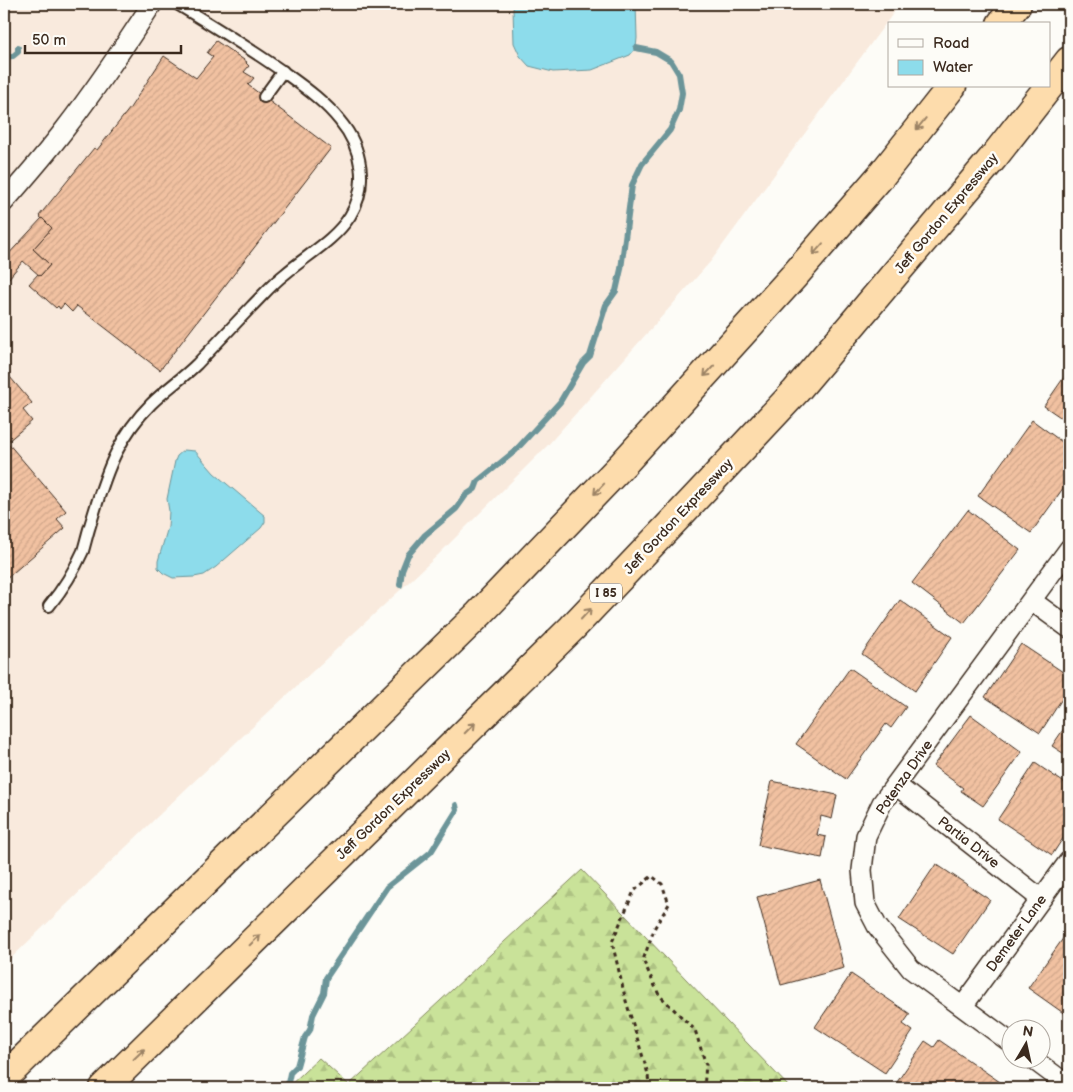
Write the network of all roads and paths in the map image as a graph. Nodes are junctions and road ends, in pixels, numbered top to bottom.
1 (152, 4) edge
2 (177, 4) edge
3 (1017, 4) edge
4 (1004, 22) edge
5 (1069, 61) edge
6 (283, 71) junction
7 (1050, 85) edge
8 (950, 88) edge
9 (1048, 88) edge
10 (264, 97) dead end
11 (4, 202) edge
12 (1069, 549) edge
13 (1032, 601) junction
14 (50, 606) dead end
15 (1069, 628) edge
16 (896, 785) junction
17 (1069, 861) edge
18 (1042, 899) junction
19 (963, 1006) junction
20 (1000, 1034) edge
21 (1047, 1070) edge
22 (4, 1078) edge
23 (1069, 1086) edge
24 (104, 1088) edge
25 (649, 1088) edge
26 (704, 1088) edge

1 - 11 street
2 - 6 lane
3 - 4 highway
7 -> 5 highway, Jeff Gordon Expressway / I 85
6 - 10 lane
6 - 14 lane
8 -> 22 highway
24 -> 9 highway, Jeff Gordon Expressway / I 85
12 - 13 street, Potenza Drive
13 - 15 street
13 - 16 street, Potenza Drive
16 - 18 street, Partia Drive
16 - 19 street, Potenza Drive
17 - 18 street, Demeter Lane
18 - 19 street, Demeter Lane
19 - 20 street, Potenza Drive
21 - 23 street
25 - 26 path

